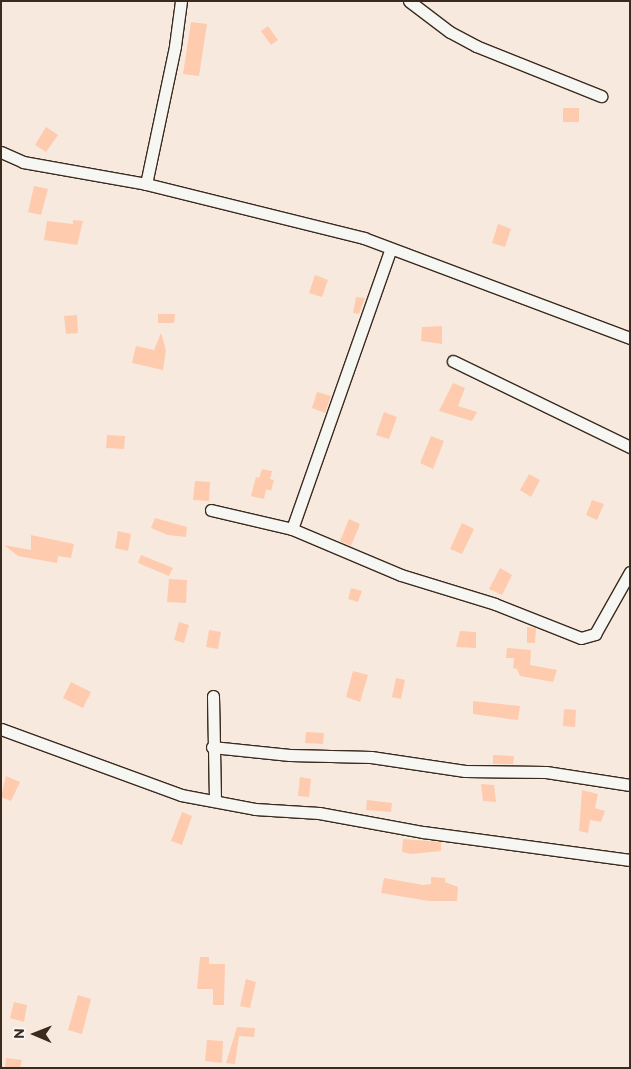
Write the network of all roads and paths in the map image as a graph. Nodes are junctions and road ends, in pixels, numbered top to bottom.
1 (181, 1) edge
2 (409, 1) edge
3 (601, 96) dead end
4 (1, 152) edge
5 (146, 184) junction
6 (390, 250) junction
7 (630, 338) edge
8 (453, 361) dead end
9 (630, 447) edge
10 (212, 510) dead end
11 (292, 529) junction
12 (629, 573) edge
13 (213, 696) dead end
14 (1, 729) edge
15 (212, 747) junction
16 (630, 785) edge
17 (215, 801) junction
18 (630, 860) edge

1 - 5 street
2 - 3 street
4 - 5 street
5 - 6 street
6 - 7 street
6 - 11 street
8 - 9 street
10 - 11 street
11 - 12 street
13 - 15 street
14 - 17 street
15 - 16 street
15 - 17 street
17 - 18 street

